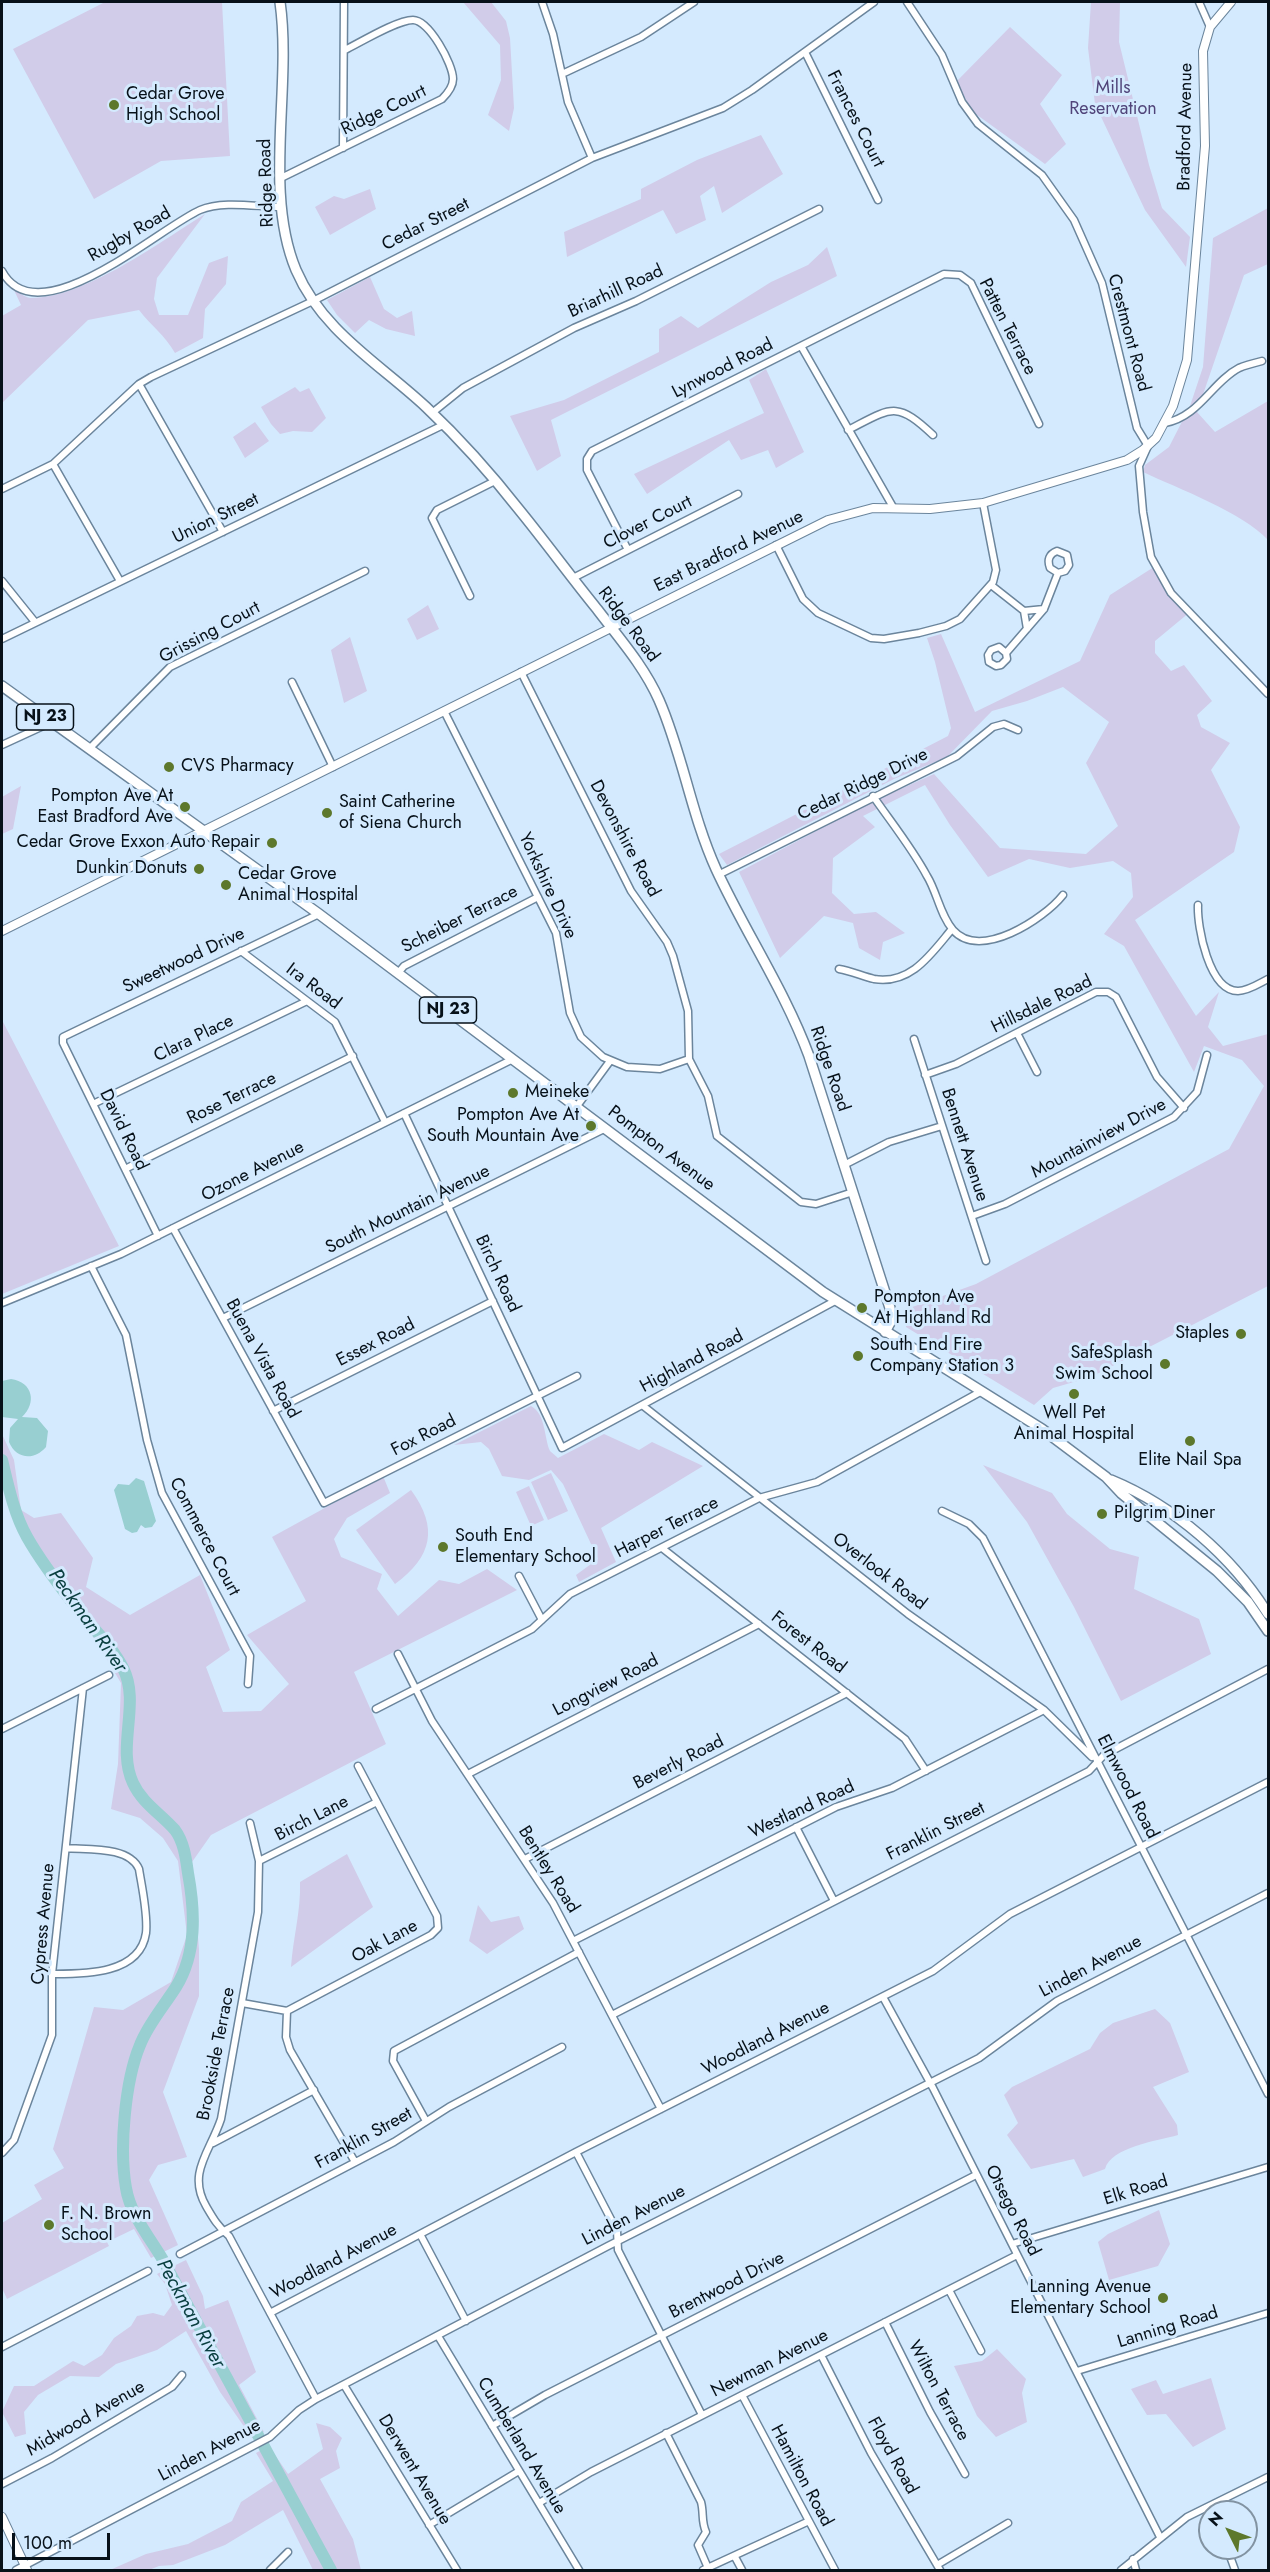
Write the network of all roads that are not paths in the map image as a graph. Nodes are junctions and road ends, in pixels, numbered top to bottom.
1 (280, 2) edge
2 (344, 2) edge
3 (542, 2) edge
4 (694, 2) edge
5 (874, 2) edge
6 (907, 2) edge
7 (1199, 2) edge
8 (1231, 2) edge
9 (1210, 27) junction
10 (345, 50) junction
11 (805, 52) junction
12 (562, 74) junction
13 (343, 147) junction
14 (592, 158) junction
15 (281, 178) junction
16 (878, 200) dead end
17 (281, 207) junction
18 (819, 209) dead end
19 (2, 271) edge
20 (1192, 297) joint
21 (313, 301) junction
22 (801, 346) junction
23 (1262, 361) dead end
24 (139, 384) junction
25 (432, 413) junction
26 (1165, 423) junction
27 (443, 424) junction
28 (1039, 424) dead end
29 (848, 430) junction
30 (933, 435) dead end
31 (1148, 446) junction
32 (53, 465) junction
33 (495, 481) junction
34 (2, 489) edge
35 (738, 494) dead end
36 (983, 504) junction
37 (893, 507) junction
38 (223, 532) junction
39 (776, 545) junction
40 (627, 550) junction
41 (365, 571) dead end
42 (1058, 573) dead end
43 (573, 578) junction
44 (2, 580) edge
45 (120, 581) junction
46 (991, 585) junction
47 (470, 596) dead end
48 (1044, 609) junction
49 (1024, 611) junction
50 (35, 622) junction
51 (611, 627) junction
52 (1027, 629) junction
53 (2, 639) edge
54 (1006, 652) dead end
55 (521, 672) junction
56 (292, 682) dead end
57 (2, 686) edge
58 (1269, 694) edge
59 (444, 711) junction
60 (52, 722) junction
61 (1018, 730) dead end
62 (2, 745) edge
63 (89, 749) junction
64 (333, 767) junction
65 (873, 796) junction
66 (204, 831) junction
67 (718, 875) junction
68 (1063, 895) dead end
69 (538, 897) junction
70 (1198, 905) dead end
71 (319, 914) junction
72 (952, 930) junction
73 (2, 931) edge
74 (241, 951) junction
75 (838, 969) dead end
76 (398, 973) junction
77 (1269, 979) edge
78 (307, 1002) junction
79 (1017, 1033) junction
80 (63, 1037) joint
81 (914, 1039) dead end
82 (1207, 1055) dead end
83 (353, 1056) junction
84 (513, 1059) junction
85 (689, 1059) junction
86 (610, 1061) junction
87 (1037, 1072) dead end
88 (926, 1074) junction
89 (93, 1104) junction
90 (577, 1106) junction
91 (1184, 1108) junction
92 (404, 1113) junction
93 (385, 1122) junction
94 (942, 1125) junction
95 (606, 1128) junction
96 (844, 1165) junction
97 (125, 1168) junction
98 (853, 1192) junction
99 (448, 1207) junction
100 (972, 1216) junction
101 (173, 1228) junction
102 (158, 1236) junction
103 (986, 1261) dead end
104 (91, 1266) junction
105 (493, 1301) junction
106 (835, 1301) junction
107 (2, 1303) edge
108 (223, 1318) junction
109 (885, 1332) junction
110 (577, 1376) dead end
111 (982, 1391) junction
112 (537, 1395) junction
113 (642, 1406) junction
114 (273, 1411) junction
115 (562, 1448) joint
116 (1106, 1478) junction
117 (759, 1498) junction
118 (324, 1503) joint
119 (942, 1511) dead end
120 (662, 1548) junction
121 (519, 1576) dead end
122 (1269, 1614) edge
123 (542, 1620) junction
124 (759, 1624) junction
125 (1269, 1631) edge
126 (398, 1654) dead end
127 (1269, 1669) edge
128 (109, 1675) dead end
129 (248, 1684) dead end
130 (83, 1688) junction
131 (416, 1689) junction
132 (847, 1693) junction
133 (376, 1709) dead end
134 (1044, 1710) junction
135 (2, 1729) edge
136 (1097, 1762) junction
137 (358, 1766) dead end
138 (926, 1771) junction
139 (468, 1774) junction
140 (1269, 1782) edge
141 (377, 1802) junction
142 (250, 1823) dead end
143 (796, 1827) junction
144 (1140, 1847) junction
145 (66, 1848) junction
146 (525, 1859) junction
147 (259, 1861) junction
148 (1269, 1893) edge
149 (834, 1901) junction
150 (1186, 1934) junction
151 (573, 1941) junction
152 (579, 1952) junction
153 (52, 1974) junction
154 (882, 1997) junction
155 (242, 2003) junction
156 (287, 2011) junction
157 (612, 2015) junction
158 (562, 2048) dead end
159 (930, 2083) junction
160 (314, 2090) junction
161 (1269, 2094) edge
162 (661, 2109) junction
163 (426, 2121) junction
164 (213, 2143) junction
165 (2, 2152) edge
166 (576, 2152) junction
167 (355, 2162) junction
168 (1269, 2167) edge
169 (976, 2175) junction
170 (224, 2232) junction
171 (420, 2234) junction
172 (618, 2241) junction
173 (1012, 2244) junction
174 (180, 2254) dead end
175 (1017, 2255) junction
176 (148, 2271) dead end
177 (949, 2290) junction
178 (270, 2313) junction
179 (1269, 2313) edge
180 (466, 2321) junction
181 (885, 2322) junction
182 (438, 2336) junction
183 (662, 2336) junction
184 (2, 2347) edge
185 (981, 2351) dead end
186 (821, 2355) junction
187 (1077, 2371) junction
188 (182, 2375) dead end
189 (345, 2385) junction
190 (742, 2395) junction
191 (316, 2399) junction
192 (702, 2415) junction
193 (492, 2426) junction
194 (666, 2433) junction
195 (519, 2471) junction
196 (965, 2474) dead end
197 (1269, 2477) edge
198 (2, 2484) edge
199 (1219, 2500) edge
200 (539, 2503) junction
201 (1198, 2512) edge
202 (2, 2517) edge
203 (807, 2522) junction
204 (1008, 2523) dead end
205 (429, 2525) junction
206 (1160, 2537) junction
207 (288, 2552) dead end
208 (735, 2557) junction
209 (1132, 2559) junction
210 (26, 2568) edge
211 (938, 2568) edge
212 (705, 2569) edge
213 (16, 2571) edge
214 (270, 2571) edge
215 (457, 2571) edge
216 (579, 2571) edge
217 (742, 2571) edge
218 (835, 2571) edge
219 (1121, 2571) edge
220 (1136, 2571) edge

1 - 15 main road, Ridge Road
2 - 10 street
3 - 12 street
4 - 12 street
5 - 11 street, Cedar Street
6 - 31 street, Crestmont Road
7 - 9 street
8 - 9 street, Bradford Avenue
9 - 20 street, Bradford Avenue
10 - 13 street
10 - 13 street, Ridge Court
11 - 14 street, Cedar Street
11 - 16 street, Frances Court
12 - 14 street
13 - 15 street, Ridge Court
14 - 21 street, Cedar Street
15 - 17 main road, Ridge Road
17 - 19 street, Rugby Road
17 - 21 main road, Ridge Road
18 - 25 street, Briarhill Road
20 - 26 street, East Bradford Avenue
21 - 24 street, Cedar Street
21 - 25 main road, Ridge Road
22 - 28 street, Patten Terrace
22 - 29 street, Lynwood Road
22 - 40 street, Lynwood Road
23 - 26 street
24 - 32 street, Cedar Street
24 - 38 street
25 - 27 main road, Ridge Road
26 - 31 street, East Bradford Avenue
27 - 33 main road, Ridge Road
27 - 38 street, Union Street
29 - 30 street
29 - 37 street, Lynwood Road
31 - 36 street, East Bradford Avenue
31 - 58 street
32 - 34 street, Cedar Street
32 - 45 street
33 - 43 main road, Ridge Road
33 - 47 street
35 - 40 street, Clover Court
36 - 37 street, East Bradford Avenue
36 - 46 street
37 - 39 street, East Bradford Avenue
38 - 45 street, Union Street
39 - 46 street
39 - 51 street, East Bradford Avenue
40 - 43 street, Clover Court
41 - 63 street, Grissing Court
42 - 48 street
43 - 51 main road, Ridge Road
44 - 50 street
45 - 50 street, Union Street
46 - 49 street
48 - 49 street
48 - 52 street
49 - 52 street
50 - 53 street, Union Street
51 - 55 street, East Bradford Avenue
51 - 67 main road, Ridge Road
52 - 54 street
55 - 59 street, East Bradford Avenue
55 - 85 street, Devonshire Road
56 - 64 street
57 - 60 main road, Pompton Avenue / NJ 23
59 - 64 street, East Bradford Avenue
59 - 69 street, Yorkshire Drive
60 - 62 street
60 - 63 main road, Pompton Avenue / NJ 23
61 - 65 street, Cedar Ridge Drive
63 - 66 main road, Pompton Avenue / NJ 23
64 - 66 street, East Bradford Avenue
65 - 67 street, Cedar Ridge Drive
65 - 72 street
66 - 71 main road, Pompton Avenue / NJ 23
66 - 73 street, East Bradford Avenue
67 - 96 main road, Ridge Road
68 - 72 street
69 - 76 street, Scheiber Terrace
69 - 86 street, Yorkshire Drive
70 - 77 street
71 - 74 street, Sweetwood Drive
71 - 76 main road, Pompton Avenue / NJ 23
72 - 75 street
74 - 78 street, Ira Road
74 - 80 street, Sweetwood Drive
76 - 84 main road, Pompton Avenue / NJ 23
78 - 83 street, Ira Road
78 - 89 street, Clara Place
79 - 87 street
79 - 88 street, Hillsdale Road
79 - 91 street, Hillsdale Road
80 - 89 street, David Road
81 - 88 street, Bennett Avenue
82 - 91 street, Mountainview Drive
83 - 93 street, Ira Road
83 - 97 street, Rose Terrace
84 - 90 main road, Pompton Avenue / NJ 23
84 - 92 street, Ozone Avenue
85 - 86 street, Yorkshire Drive
85 - 98 street
86 - 90 street
88 - 94 street, Bennett Avenue
89 - 97 street, David Road
90 - 95 main road, Pompton Avenue / NJ 23
91 - 100 street, Mountainview Drive
92 - 93 street, Ozone Avenue
92 - 99 street, Birch Road
93 - 101 street, Ozone Avenue
94 - 96 street
94 - 100 street, Bennett Avenue
95 - 99 street, South Mountain Avenue
95 - 106 main road, Pompton Avenue / NJ 23
96 - 98 main road, Ridge Road
97 - 102 street, David Road
98 - 109 main road, Ridge Road
99 - 105 street, Birch Road
99 - 108 street, South Mountain Avenue
100 - 103 street, Bennett Avenue
101 - 102 street, Ozone Avenue
101 - 108 street, Buena Vista Road
102 - 104 street, Ozone Avenue
104 - 107 street, Ozone Avenue
104 - 129 street, Commerce Court
105 - 112 street, Birch Road
105 - 114 street, Essex Road
106 - 109 main road, Pompton Avenue / NJ 23
106 - 113 street, Highland Road
108 - 114 street, Buena Vista Road
109 - 111 main road, Pompton Avenue / NJ 23
110 - 112 street, Fox Road
111 - 116 main road, Pompton Avenue / NJ 23
111 - 117 street, Harper Terrace
112 - 115 street, Birch Road
112 - 118 street, Fox Road
113 - 115 street, Highland Road
113 - 117 street, Overlook Road
114 - 118 street, Buena Vista Road
116 - 122 main road, Pompton Avenue / NJ 23
116 - 125 main road, Pompton Avenue / NJ 23
117 - 120 street, Harper Terrace
117 - 134 street, Overlook Road
119 - 136 street, Elmwood Road
120 - 123 street, Harper Terrace
120 - 124 street, Forest Road
121 - 123 street
123 - 131 street, Harper Terrace
124 - 132 street, Forest Road
124 - 139 street, Longview Road
126 - 131 street, Bentley Road
127 - 136 street, Franklin Street
128 - 130 street
130 - 135 street
130 - 145 street, Cypress Avenue
131 - 133 street, Harper Terrace
131 - 139 street, Bentley Road
132 - 138 street, Forest Road
132 - 146 street, Beverly Road
134 - 136 street, Overlook Road
134 - 138 street, Westland Road
136 - 144 street, Elmwood Road
136 - 149 street, Franklin Street
137 - 141 street, Oak Lane
138 - 143 street, Westland Road
139 - 146 street, Bentley Road
140 - 144 street, Woodland Avenue
141 - 147 street, Birch Lane
141 - 156 street, Oak Lane
142 - 147 street, Brookside Terrace
143 - 149 street
143 - 151 street, Westland Road
144 - 150 street, Elmwood Road
144 - 154 street, Woodland Avenue
145 - 153 street, Cypress Avenue
145 - 153 street
146 - 151 street, Bentley Road
147 - 155 street, Brookside Terrace
148 - 150 street, Linden Avenue
149 - 157 street, Franklin Street
150 - 159 street, Linden Avenue
150 - 161 street, Elmwood Road
151 - 152 street, Bentley Road
152 - 157 street, Bentley Road
152 - 163 street
153 - 165 street, Cypress Avenue
154 - 159 street, Otsego Road
154 - 162 street, Woodland Avenue
155 - 156 street
155 - 164 street, Brookside Terrace
156 - 160 street
157 - 162 street, Bentley Road
158 - 163 street, Franklin Street
159 - 169 street, Otsego Road
159 - 172 street, Linden Avenue
160 - 164 street
160 - 167 street
162 - 166 street, Woodland Avenue
163 - 167 street, Franklin Street
164 - 170 street, Brookside Terrace
166 - 171 street, Woodland Avenue
166 - 172 street
167 - 170 street, Franklin Street
168 - 173 street, Elk Road
169 - 173 street, Otsego Road
169 - 183 street, Brentwood Drive
170 - 174 street, Franklin Street
170 - 178 street, Brookside Terrace
171 - 178 street, Woodland Avenue
171 - 180 street
172 - 180 street, Linden Avenue
172 - 183 street
173 - 175 street, Otsego Road
175 - 177 street, Newman Avenue
175 - 187 street, Otsego Road
176 - 184 street
177 - 181 street, Newman Avenue
177 - 185 street
178 - 191 street, Brookside Terrace
179 - 187 street, Lanning Road
180 - 182 street, Linden Avenue
181 - 186 street, Newman Avenue
181 - 196 street, Wilton Terrace
182 - 189 street, Linden Avenue
182 - 193 street, Cumberland Avenue
183 - 192 street
183 - 193 street, Brentwood Drive
186 - 190 street, Newman Avenue
186 - 211 street, Floyd Road
187 - 206 street, Otsego Road
188 - 198 street, Midwood Avenue
189 - 191 street, Linden Avenue
189 - 205 street, Derwent Avenue
190 - 192 street, Newman Avenue
190 - 203 street, Hamilton Road
191 - 210 street, Linden Avenue
192 - 194 street, Newman Avenue
193 - 195 street, Cumberland Avenue
194 - 200 street, Newman Avenue
194 - 212 street
195 - 200 street, Cumberland Avenue
195 - 205 street
197 - 199 street
200 - 216 street, Cumberland Avenue
201 - 206 street
202 - 210 street
203 - 208 street
203 - 218 street, Hamilton Road
204 - 211 street
205 - 215 street, Derwent Avenue
206 - 209 street
207 - 214 street
208 - 212 street
208 - 217 street
209 - 219 street
209 - 220 street
210 - 213 street, Linden Avenue

